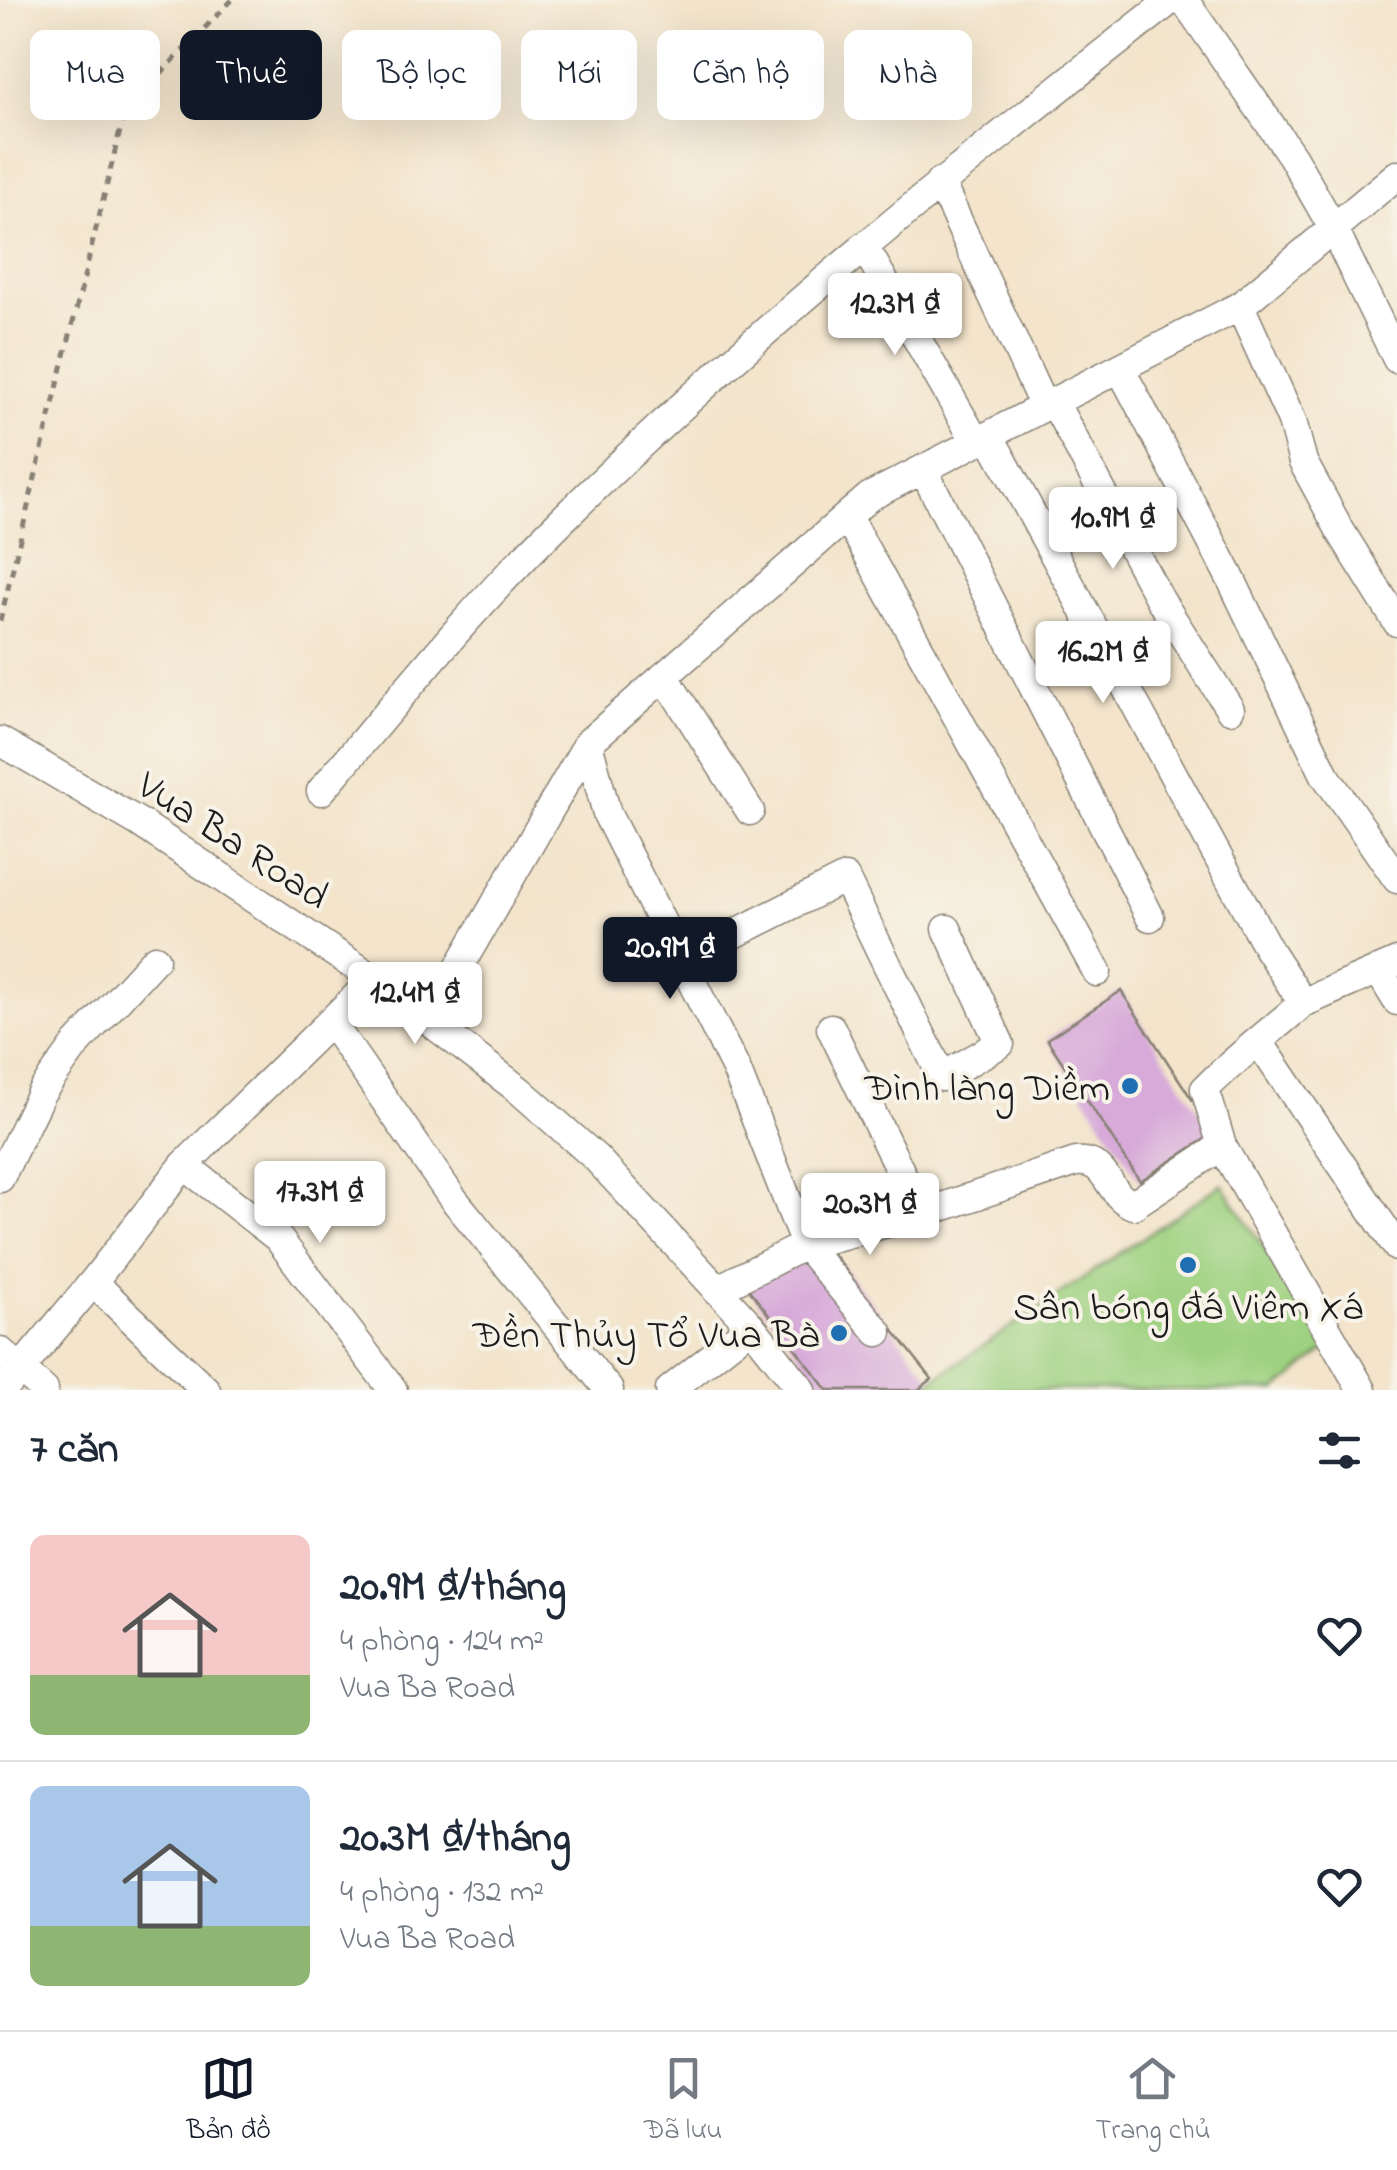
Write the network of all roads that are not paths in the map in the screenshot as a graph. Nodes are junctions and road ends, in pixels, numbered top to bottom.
1 (1172, 0) edge
2 (1184, 0) edge
3 (1397, 175) edge
4 (940, 182) junction
5 (1333, 228) junction
6 (864, 246) junction
7 (1240, 306) junction
8 (1397, 359) edge
9 (1120, 368) junction
10 (1049, 404) junction
11 (983, 438) junction
12 (924, 469) junction
13 (847, 516) junction
14 (1397, 622) edge
15 (664, 676) junction
16 (1230, 709) dead end
17 (0, 740) edge
18 (588, 743) junction
19 (321, 791) dead end
20 (750, 811) dead end
21 (1397, 879) edge
22 (1150, 917) dead end
23 (947, 929) dead end
24 (156, 960) dead end
25 (681, 961) junction
26 (1388, 966) edge
27 (1097, 972) dead end
28 (374, 979) junction
29 (1397, 1001) edge
30 (1304, 1002) junction
31 (428, 1021) junction
32 (330, 1022) junction
33 (831, 1028) dead end
34 (1259, 1042) junction
35 (1222, 1146) junction
36 (184, 1164) junction
37 (0, 1178) edge
38 (921, 1214) junction
39 (805, 1245) junction
40 (1397, 1247) edge
41 (93, 1282) junction
42 (716, 1290) junction
43 (751, 1326) junction
44 (878, 1332) dead end
45 (10, 1359) edge
46 (3, 1390) edge
47 (44, 1390) edge
48 (206, 1390) edge
49 (393, 1390) edge
50 (610, 1390) edge
51 (670, 1390) edge
52 (802, 1390) edge
53 (1362, 1390) edge

1 - 4 street
2 - 5 street
3 - 5 street
4 - 6 street
4 - 10 street
5 - 7 street
5 - 8 street
6 - 11 street
6 - 19 street
7 - 9 street
7 - 14 street
9 - 10 street
9 - 21 street
10 - 11 street
10 - 16 street
11 - 12 street
11 - 30 street
12 - 13 street
12 - 22 street
13 - 15 street
13 - 27 street
15 - 18 street
15 - 20 street
17 - 28 street, Vua Ba Road
18 - 25 street
18 - 31 street
23 - 25 street
24 - 37 street
25 - 39 street
26 - 29 street
26 - 30 street
28 - 31 street, Vua Ba Road
28 - 32 street
30 - 34 street
31 - 42 street, Vua Ba Road
32 - 36 street
32 - 50 street
33 - 38 street
34 - 35 street
34 - 40 street
35 - 38 street
35 - 53 street
36 - 41 street
36 - 49 street
38 - 39 street
39 - 42 street
39 - 44 street
41 - 45 street
41 - 48 street
42 - 43 street, Vua Ba Road
43 - 51 street
43 - 52 street, Vua Ba Road
45 - 46 street
45 - 47 street

